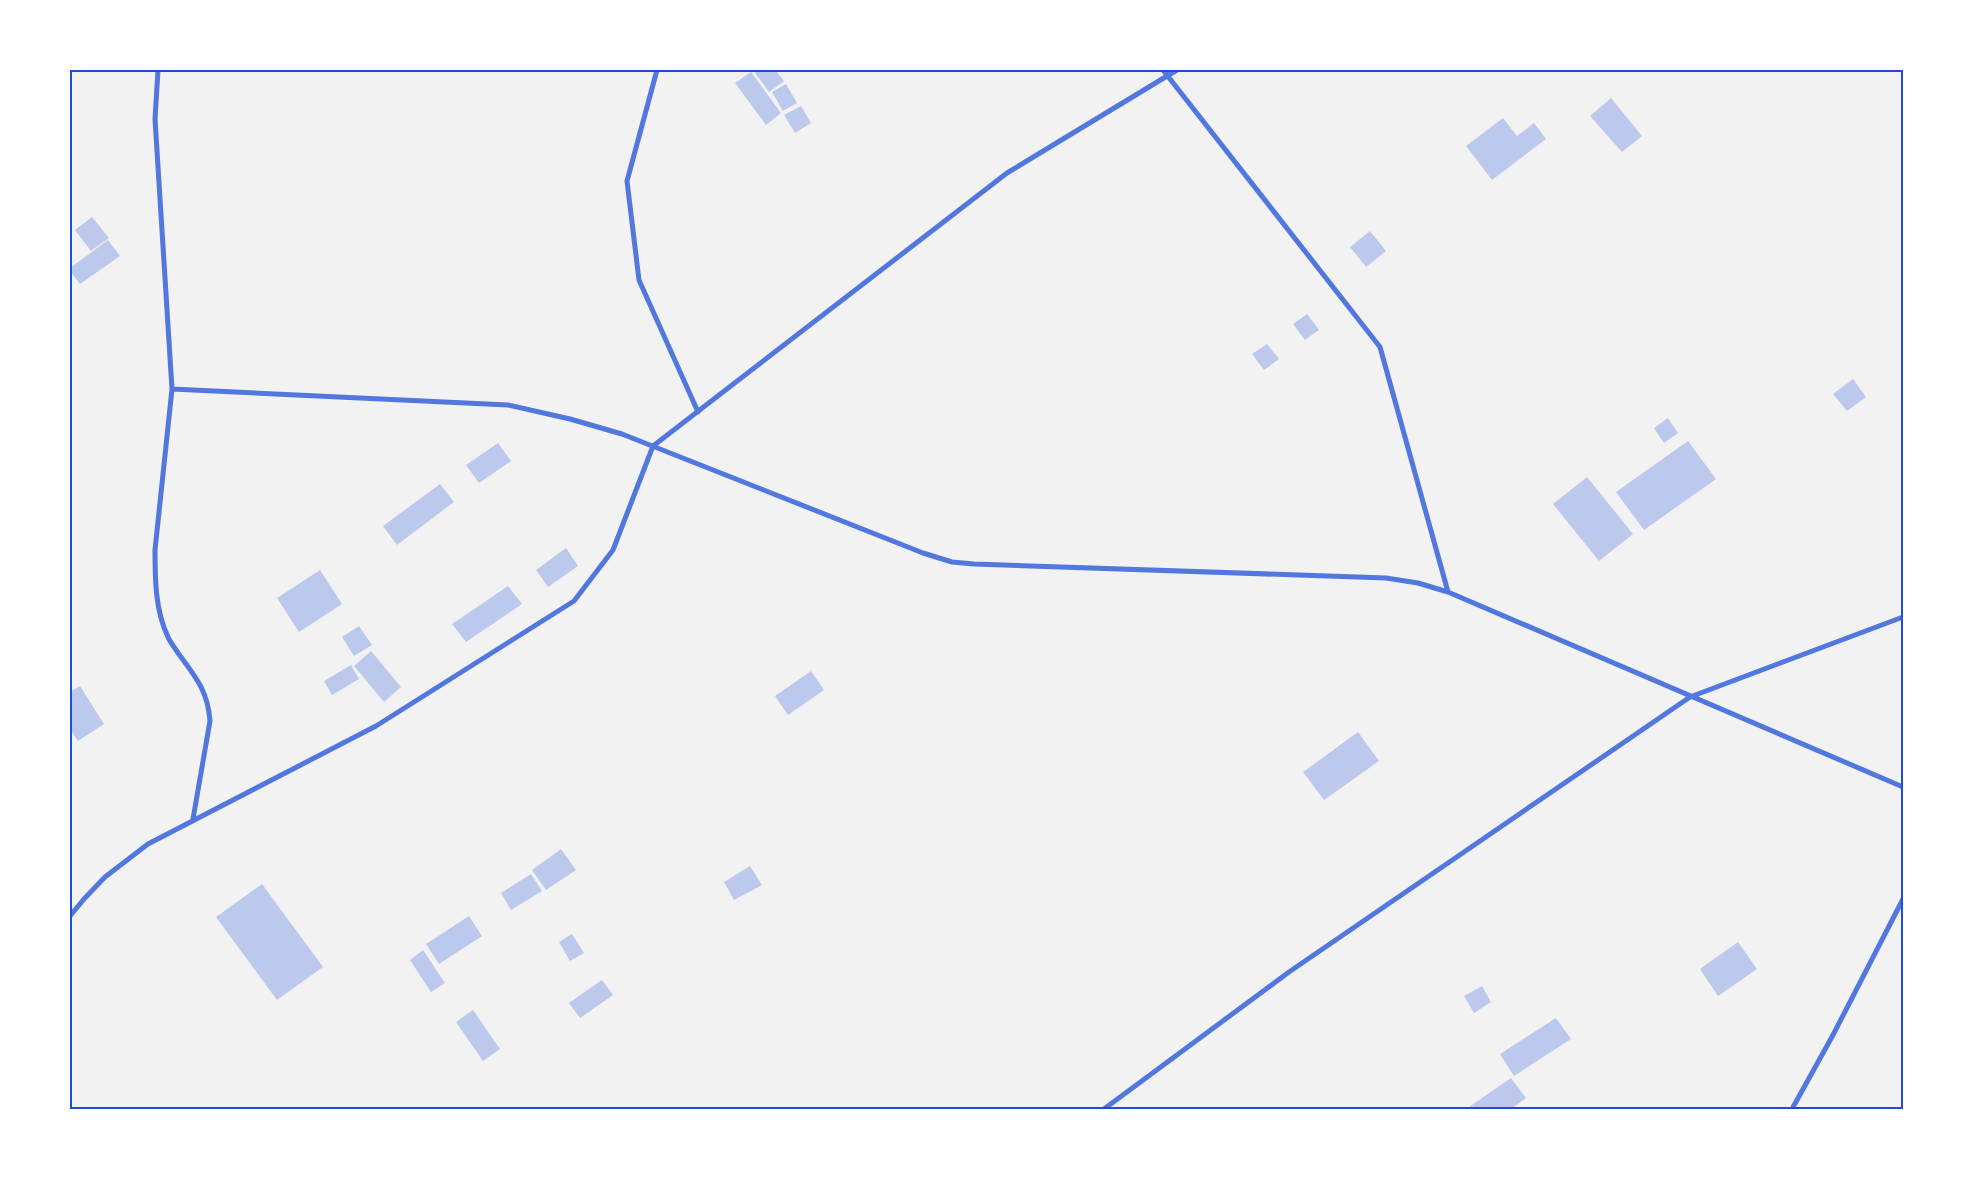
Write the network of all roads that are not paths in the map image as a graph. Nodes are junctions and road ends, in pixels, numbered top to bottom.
1 (158, 70) edge
2 (657, 70) edge
3 (1163, 70) edge
4 (1177, 70) edge
5 (1168, 76) junction
6 (172, 389) junction
7 (698, 412) junction
8 (653, 446) junction
9 (1448, 592) junction
10 (1903, 617) edge
11 (1690, 697) junction
12 (1903, 787) edge
13 (194, 819) junction
14 (1903, 899) edge
15 (70, 916) edge
16 (1104, 1109) edge
17 (1792, 1109) edge

1 - 6 street
2 - 7 street
3 - 5 street
4 - 5 street
5 - 7 street
5 - 9 street
6 - 8 street
6 - 13 street
7 - 8 street
8 - 9 street
8 - 13 street
9 - 11 street
10 - 11 street
11 - 12 street
11 - 16 street
13 - 15 street
14 - 17 street

